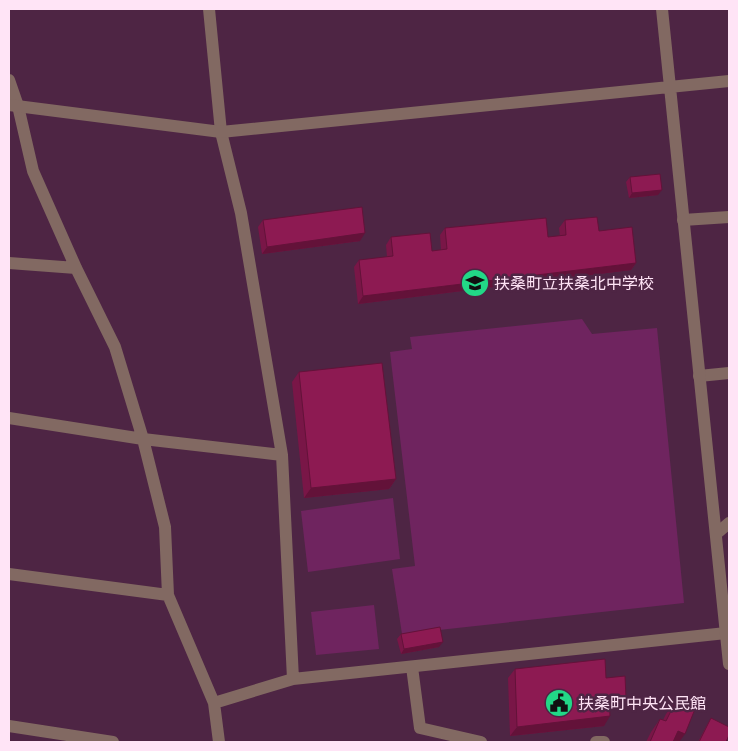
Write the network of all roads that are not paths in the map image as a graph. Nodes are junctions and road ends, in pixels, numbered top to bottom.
1 (209, 9) edge
2 (662, 9) edge
3 (9, 80) edge
4 (729, 81) edge
5 (670, 87) junction
6 (13, 105) edge
7 (221, 132) junction
8 (729, 217) edge
9 (684, 220) junction
10 (9, 263) edge
11 (76, 268) junction
12 (729, 373) edge
13 (699, 376) junction
14 (9, 418) edge
15 (143, 440) junction
16 (282, 455) junction
17 (729, 523) edge
18 (716, 534) junction
19 (9, 574) edge
20 (168, 595) junction
21 (726, 634) junction
22 (728, 649) edge
23 (729, 664) edge
24 (412, 667) junction
25 (293, 679) junction
26 (214, 703) junction
27 (9, 726) edge
28 (114, 742) edge
29 (219, 742) edge
30 (481, 742) edge
31 (596, 742) edge
32 (604, 742) edge

1 - 7 street
2 - 5 street
3 - 6 street
4 - 5 street
5 - 7 street
5 - 9 street
6 - 7 street
6 - 11 street
7 - 16 street
8 - 9 street
9 - 13 street
10 - 11 street
11 - 15 street
12 - 13 street
13 - 18 street
14 - 15 street
15 - 16 street
15 - 20 street
16 - 25 street
17 - 18 street
18 - 21 street
19 - 20 street
20 - 26 street
21 - 22 street
21 - 24 street
22 - 23 street
24 - 25 street
24 - 30 street
25 - 26 street
26 - 29 street
27 - 28 street
31 - 32 street

